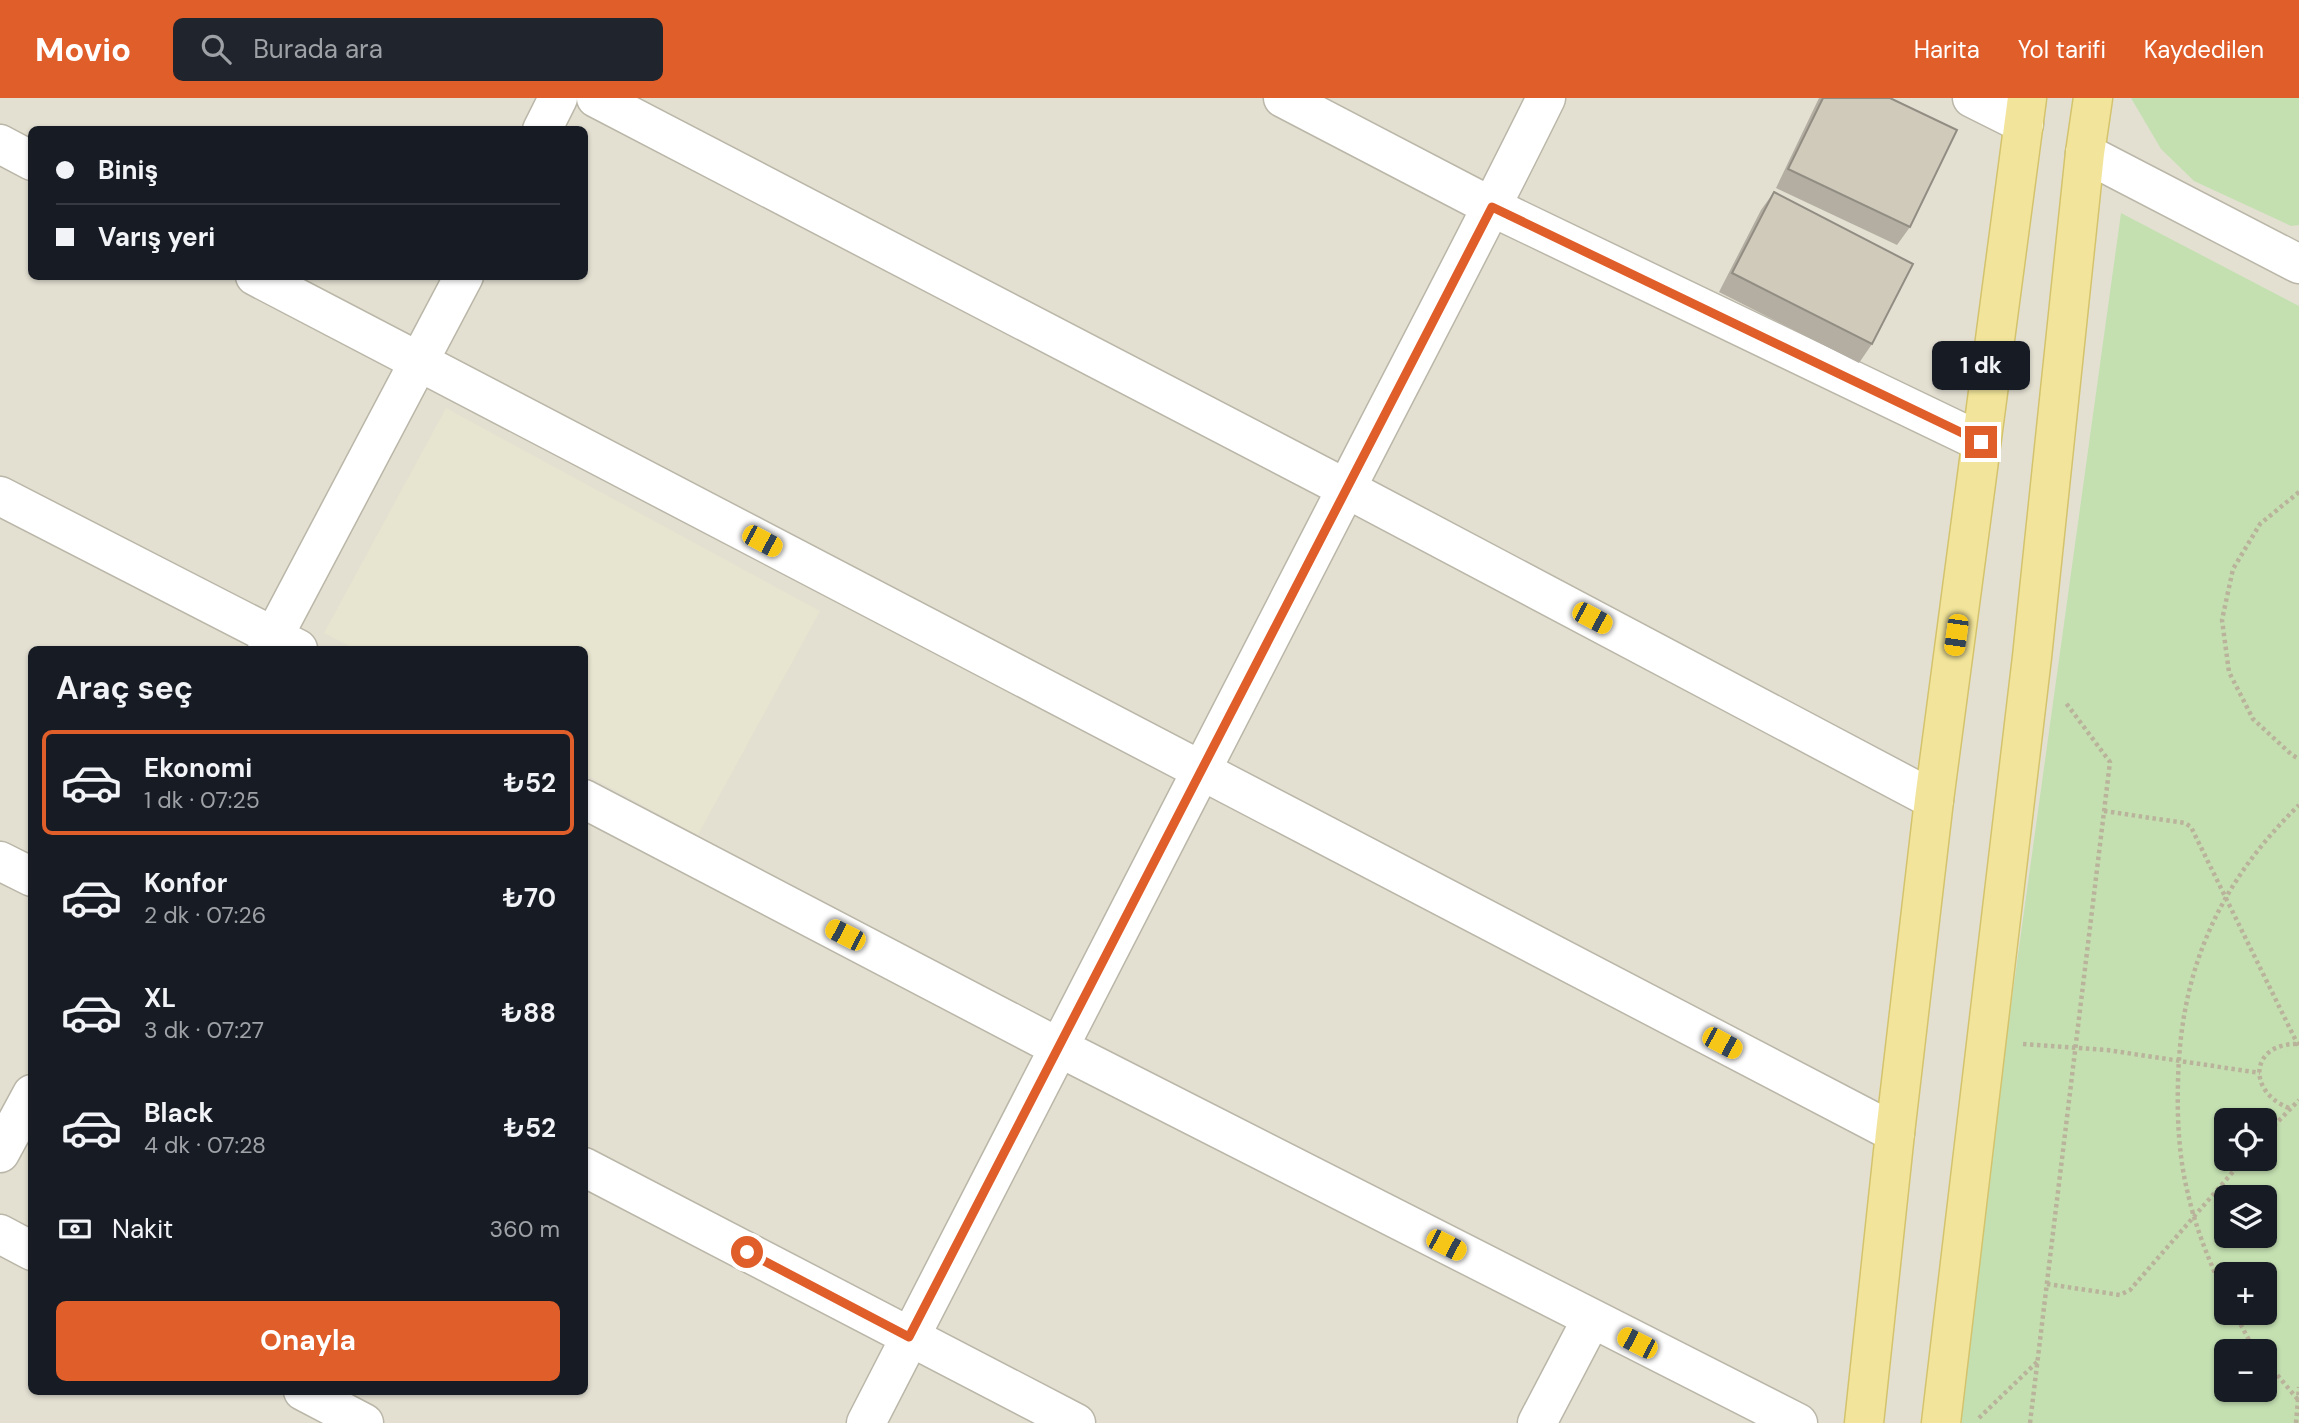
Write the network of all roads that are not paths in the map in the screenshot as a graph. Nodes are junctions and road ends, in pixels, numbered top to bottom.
1 (558, 98) edge
2 (596, 98) edge
3 (1283, 98) edge
4 (1546, 98) edge
5 (1972, 98) edge
6 (2093, 98) edge
7 (2026, 111) edge
8 (543, 126) edge
9 (0, 144) edge
10 (2085, 153) junction
11 (28, 159) edge
12 (1492, 207) junction
13 (2299, 264) edge
14 (263, 280) edge
15 (462, 280) edge
16 (419, 361) junction
17 (1981, 442) junction
18 (1347, 489) junction
19 (0, 496) edge
20 (279, 645) edge
21 (1202, 773) junction
22 (1934, 800) junction
23 (588, 801) edge
24 (0, 861) edge
25 (28, 875) edge
26 (1058, 1047) junction
27 (28, 1101) edge
28 (1895, 1133) junction
29 (0, 1153) edge
30 (588, 1169) edge
31 (0, 1234) edge
32 (28, 1249) edge
33 (1591, 1320) junction
34 (909, 1337) junction
35 (311, 1395) edge
36 (364, 1423) edge
37 (866, 1423) edge
38 (1076, 1423) edge
39 (1537, 1423) edge
40 (1798, 1423) edge
41 (1864, 1423) edge
42 (1941, 1423) edge

1 - 8 street
2 - 18 street
3 - 12 street
4 - 12 street
5 - 7 street
6 - 10 main road
7 - 17 main road
9 - 11 street
10 - 13 street
10 - 42 main road
12 - 17 street
12 - 18 street
14 - 16 street
15 - 16 street
16 - 20 street
16 - 21 street
17 - 22 main road
18 - 21 street
18 - 22 street
19 - 20 street
21 - 26 street
21 - 28 street
22 - 28 main road
23 - 26 street
24 - 25 street
26 - 33 street
26 - 34 street
27 - 29 street
28 - 41 main road
30 - 34 street
31 - 32 street
33 - 39 street
33 - 40 street
34 - 37 street
34 - 38 street
35 - 36 street

